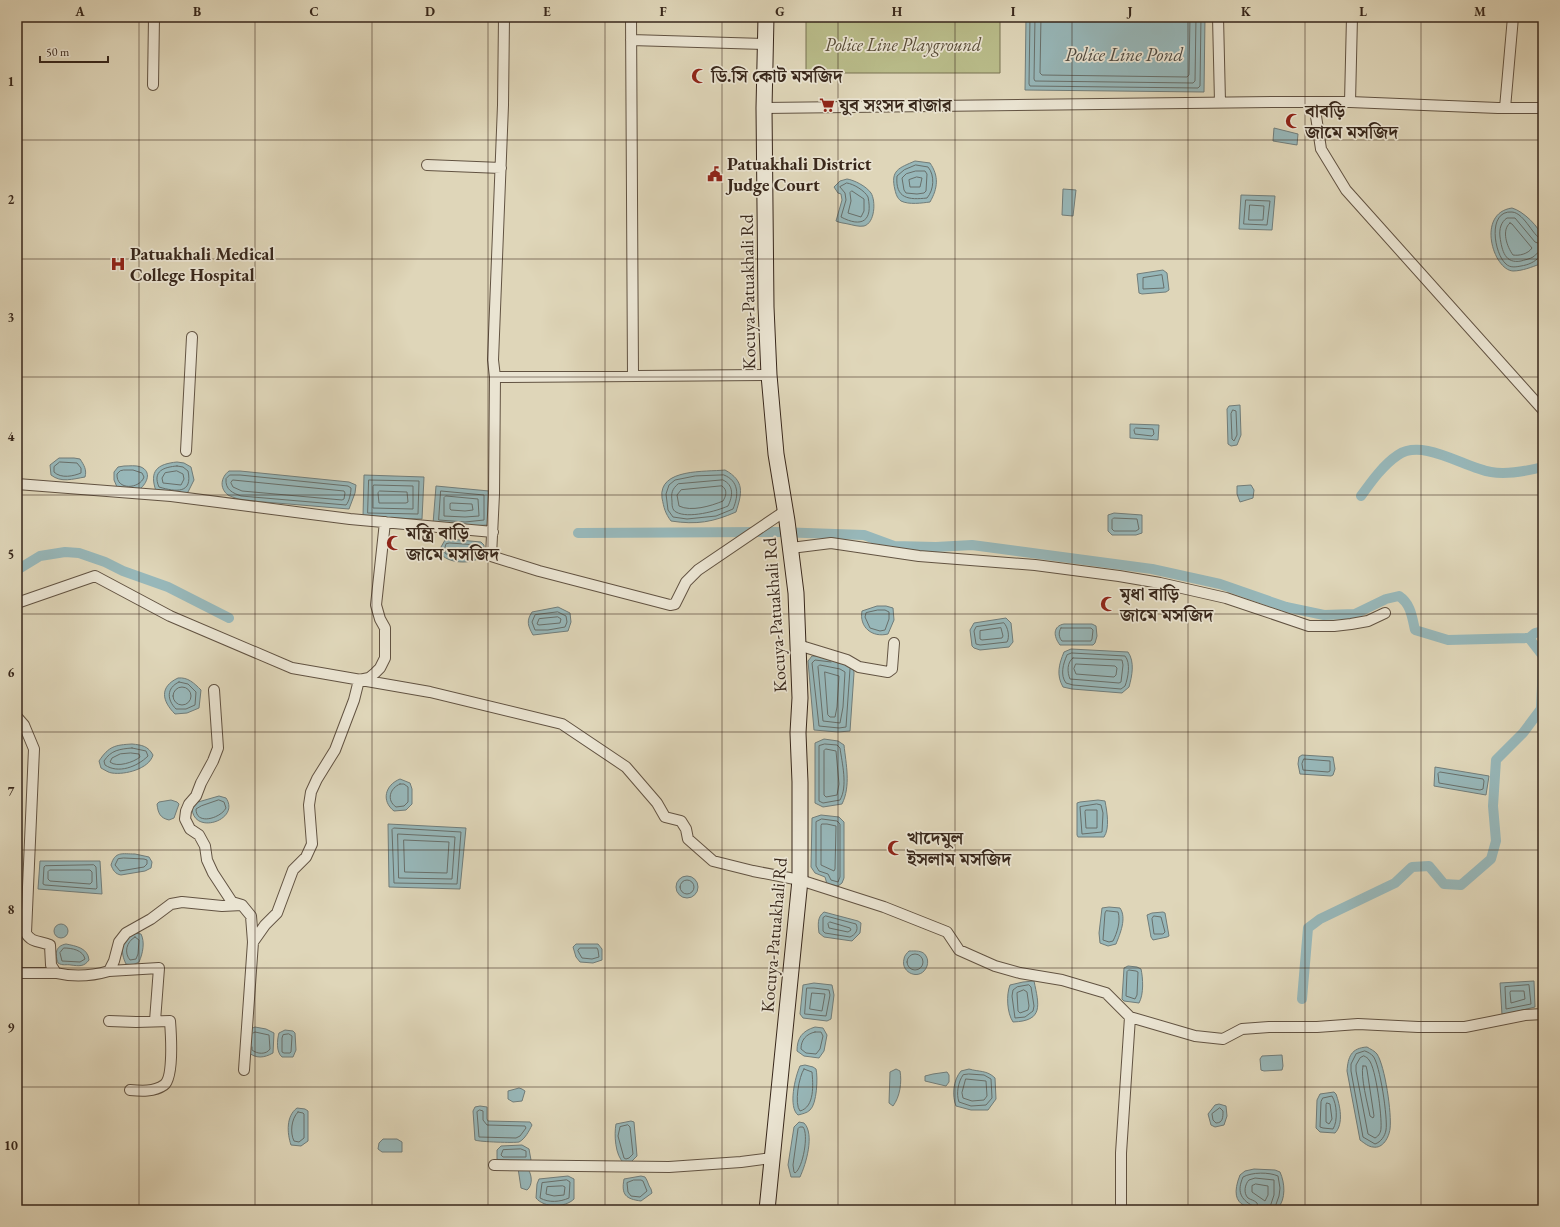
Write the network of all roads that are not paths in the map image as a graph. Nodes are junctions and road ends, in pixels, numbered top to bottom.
1 (154, 17) edge
2 (504, 17) edge
3 (631, 17) edge
4 (766, 17) edge
5 (1218, 17) edge
6 (1352, 17) edge
7 (1513, 17) edge
8 (631, 40) junction
9 (765, 44) junction
10 (153, 85) dead end
11 (1220, 102) junction
12 (1350, 102) junction
13 (1314, 103) junction
14 (764, 108) junction
15 (1505, 108) junction
16 (1543, 108) edge
17 (427, 165) dead end
18 (501, 168) junction
19 (192, 337) dead end
20 (633, 375) junction
21 (769, 375) junction
22 (495, 376) junction
23 (1542, 407) edge
24 (186, 451) dead end
25 (17, 484) edge
26 (786, 516) junction
27 (385, 522) junction
28 (492, 532) junction
29 (791, 548) junction
30 (17, 603) edge
31 (1385, 613) dead end
32 (894, 643) dead end
33 (798, 645) junction
34 (359, 680) junction
35 (214, 690) dead end
36 (17, 717) edge
37 (800, 880) junction
38 (242, 905) junction
39 (253, 942) junction
40 (109, 971) junction
41 (17, 973) edge
42 (56, 973) junction
43 (1543, 1014) edge
44 (1130, 1018) junction
45 (109, 1021) dead end
46 (155, 1021) junction
47 (244, 1070) dead end
48 (130, 1090) dead end
49 (771, 1158) junction
50 (494, 1165) dead end
51 (767, 1210) edge
52 (1121, 1210) edge

1 - 10 street
2 - 18 street
3 - 8 street
4 - 9 main road, Kocuya-Patuakhali Rd
5 - 11 street
6 - 12 street
7 - 15 street
8 - 9 street
8 - 20 street
9 - 14 main road, Kocuya-Patuakhali Rd
11 - 13 street
11 - 14 street
12 - 13 street
12 - 15 street
13 - 23 street
14 - 21 main road, Kocuya-Patuakhali Rd
15 - 16 street
17 - 18 street
18 - 22 street
19 - 24 street
20 - 21 street
20 - 22 street
21 - 26 main road, Kocuya-Patuakhali Rd
22 - 28 street
25 - 27 street
26 - 28 street
26 - 29 main road, Kocuya-Patuakhali Rd
27 - 28 street
27 - 34 street
29 - 31 street
29 - 33 main road, Kocuya-Patuakhali Rd
30 - 34 street
32 - 33 street
33 - 37 main road, Kocuya-Patuakhali Rd
34 - 37 street
34 - 39 street
35 - 38 street
36 - 42 street
37 - 44 street
37 - 49 main road, Kocuya-Patuakhali Rd
38 - 39 street
38 - 40 street
39 - 47 street
40 - 42 street
40 - 46 street
41 - 42 street
43 - 44 street
44 - 52 street
45 - 46 street
46 - 48 street
49 - 50 street
49 - 51 main road, Kocuya-Patuakhali Rd

